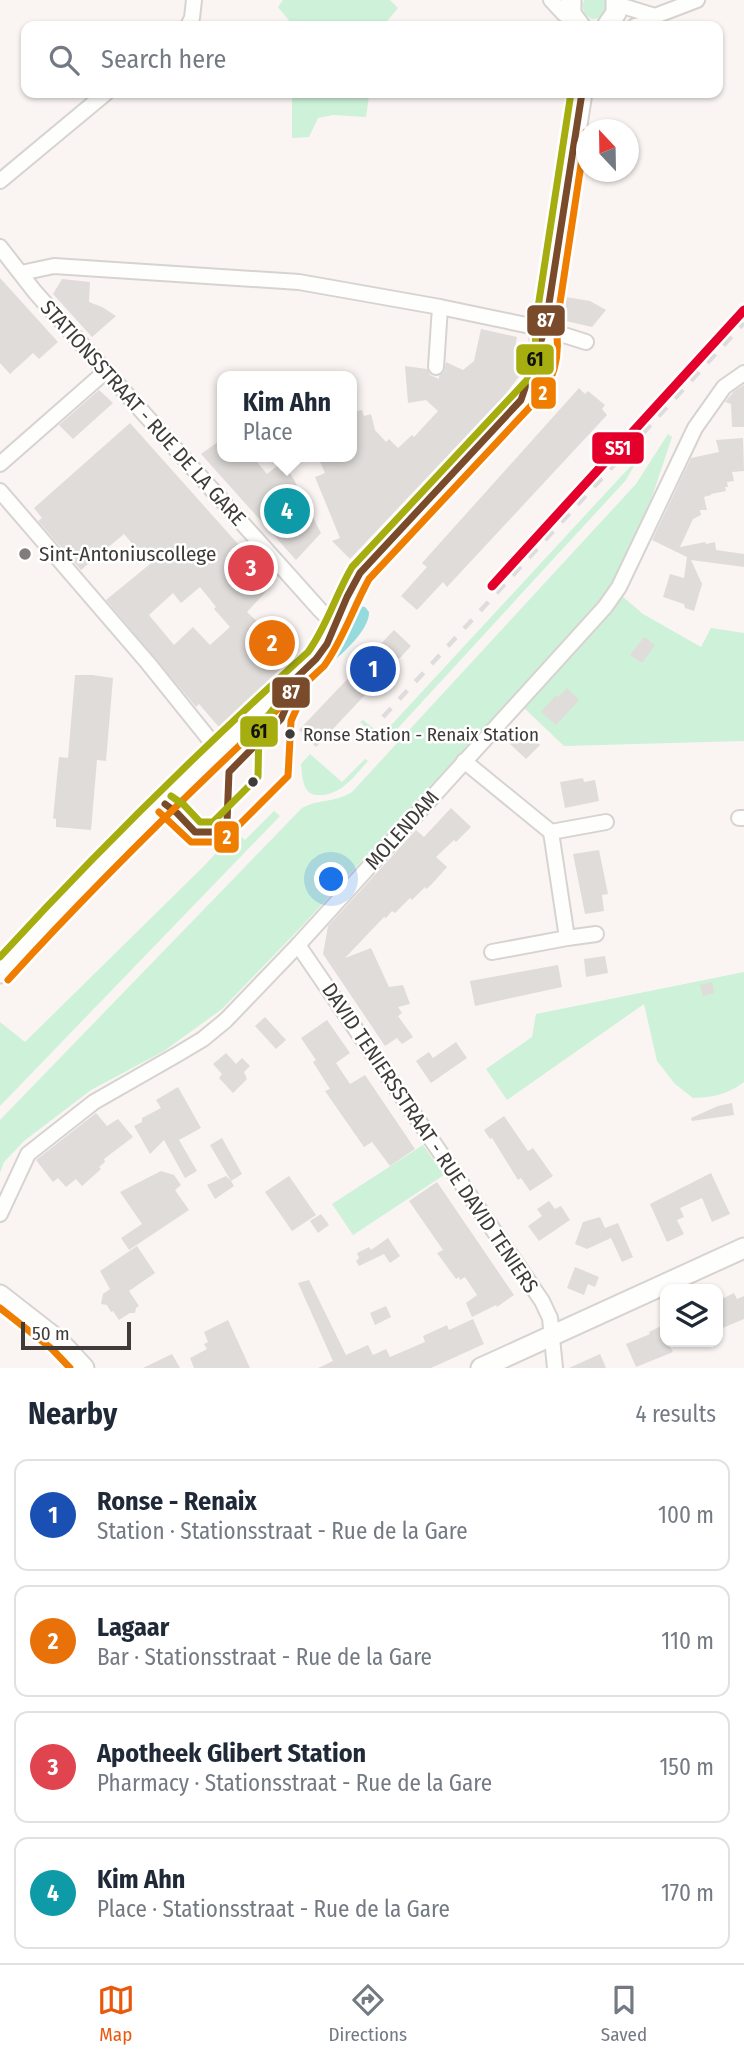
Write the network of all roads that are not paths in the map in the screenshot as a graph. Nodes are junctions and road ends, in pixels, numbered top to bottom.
1 (194, 0) edge
2 (551, 0) edge
3 (697, 0) edge
4 (616, 2) edge
5 (575, 15) edge
6 (655, 16) junction
7 (190, 21) edge
8 (610, 21) edge
9 (651, 21) edge
10 (100, 98) edge
11 (581, 98) edge
12 (0, 181) edge
13 (0, 247) edge
14 (21, 273) junction
15 (440, 307) junction
16 (545, 329) junction
17 (586, 342) dead end
18 (436, 367) dead end
19 (106, 371) junction
20 (739, 376) edge
21 (0, 464) edge
22 (0, 491) edge
23 (336, 626) junction
24 (218, 750) junction
25 (464, 761) junction
26 (606, 822) dead end
27 (551, 832) junction
28 (596, 934) dead end
29 (567, 938) junction
30 (298, 945) junction
31 (492, 952) dead end
32 (0, 973) edge
33 (0, 1214) edge
34 (744, 1248) edge
35 (2, 1302) edge
36 (552, 1335) junction
37 (84, 1368) edge
38 (481, 1368) edge
39 (555, 1368) edge

1 - 7 street
2 - 5 street
3 - 6 street
4 - 6 street
4 - 8 street
6 - 9 street
10 - 12 street
11 - 16 street
13 - 14 street, STATIONSSTRAAT - RUE DE LA GARE
14 - 15 street
14 - 19 street, STATIONSSTRAAT - RUE DE LA GARE
15 - 16 street
15 - 18 street
16 - 17 street
16 - 23 street
19 - 21 street
19 - 23 street, STATIONSSTRAAT - RUE DE LA GARE
20 - 25 street, MOLENDAM
22 - 24 street
23 - 24 street
24 - 32 street
25 - 27 street
25 - 30 street, MOLENDAM
26 - 27 street
27 - 29 street
28 - 29 street
29 - 31 street
30 - 33 street, MOLENDAM
30 - 36 street, DAVID TENIERSSTRAAT - RUE DAVID TENIERS
34 - 36 street
35 - 37 street
36 - 38 street
36 - 39 street, DAVID TENIERSSTRAAT - RUE DAVID TENIERS

